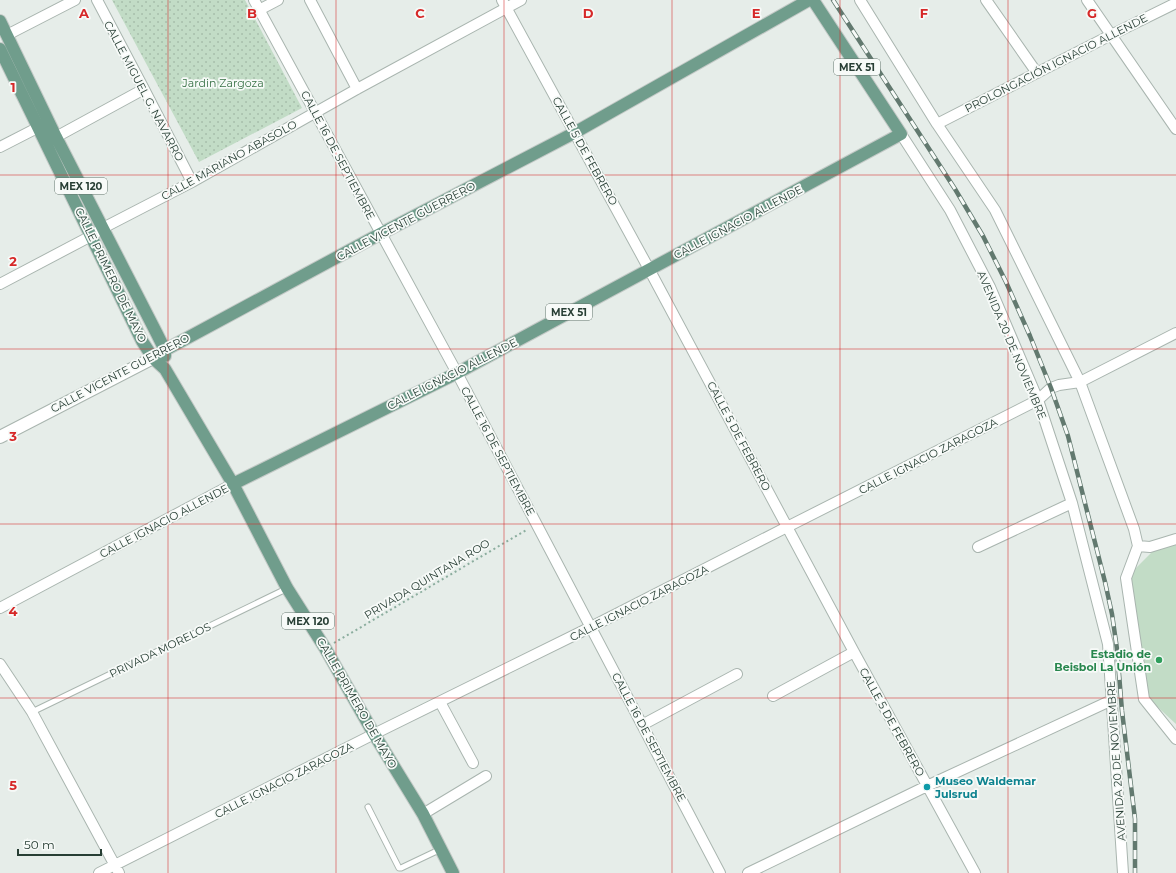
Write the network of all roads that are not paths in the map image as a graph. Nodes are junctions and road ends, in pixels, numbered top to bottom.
1 (75, 0) edge
2 (97, 0) edge
3 (254, 0) edge
4 (278, 0) edge
5 (310, 0) edge
6 (521, 0) edge
7 (809, 0) edge
8 (813, 0) edge
9 (860, 0) edge
10 (986, 0) edge
11 (1087, 0) edge
12 (1176, 3) edge
13 (504, 4) edge
14 (259, 10) junction
15 (0, 21) edge
16 (7, 35) junction
17 (1111, 35) junction
18 (0, 49) edge
19 (1036, 73) junction
20 (144, 89) junction
21 (357, 89) junction
22 (315, 113) junction
23 (937, 124) junction
24 (39, 127) junction
25 (1176, 129) edge
26 (574, 133) junction
27 (901, 134) junction
28 (56, 137) junction
29 (0, 147) edge
30 (192, 182) junction
31 (103, 228) junction
32 (380, 234) junction
33 (91, 236) junction
34 (649, 269) junction
35 (0, 284) edge
36 (1176, 333) edge
37 (165, 350) junction
38 (153, 358) junction
39 (165, 368) junction
40 (457, 373) junction
41 (1080, 382) junction
42 (1038, 400) junction
43 (0, 437) edge
44 (234, 484) junction
45 (1072, 503) junction
46 (787, 527) junction
47 (1176, 539) edge
48 (1138, 546) junction
49 (978, 547) dead end
50 (287, 588) junction
51 (0, 608) edge
52 (591, 628) junction
53 (854, 652) junction
54 (0, 664) edge
55 (737, 674) dead end
56 (773, 696) dead end
57 (1112, 700) junction
58 (440, 702) junction
59 (32, 712) junction
60 (642, 725) junction
61 (374, 734) junction
62 (1176, 739) edge
63 (473, 763) dead end
64 (486, 776) dead end
65 (927, 786) junction
66 (368, 807) dead end
67 (423, 814) junction
68 (440, 849) junction
69 (117, 869) edge
70 (99, 873) edge
71 (453, 873) edge
72 (720, 873) edge
73 (748, 873) edge
74 (975, 873) edge
75 (1123, 873) edge

1 - 16 street
2 - 20 street, CALLE MIGUEL G. NAVARRO
3 - 14 street, CALLE 16 DE SEPTIEMBRE
4 - 14 street
5 - 21 street
6 - 13 street, CALLE MARIANO ABASOLO
7 - 26 main road, CALLE VICENTE GUERRERO
8 - 27 main road, AVENIDA 20 DE NOVIEMBRE / MEX 51
9 - 23 street
10 - 19 street
11 - 17 street
12 - 17 street, PROLONGACIÓN IGNACIO ALLENDE
13 - 21 street, CALLE MARIANO ABASOLO
13 - 26 street, CALLE 5 DE FEBRERO
14 - 22 street, CALLE 16 DE SEPTIEMBRE
15 - 16 main road, CALLE PRIMERO DE MAYO / MEX 120
16 - 28 main road, CALLE PRIMERO DE MAYO / MEX 120
17 - 19 street, PROLONGACIÓN IGNACIO ALLENDE
17 - 25 street
18 - 24 main road, CALLE PRIMERO DE MAYO / MEX 120
19 - 23 street, PROLONGACIÓN IGNACIO ALLENDE
20 - 28 street
20 - 30 street, CALLE MIGUEL G. NAVARRO
21 - 22 street, CALLE MARIANO ABASOLO
22 - 30 street, CALLE MARIANO ABASOLO
22 - 32 street, CALLE 16 DE SEPTIEMBRE
23 - 41 street
24 - 29 street
24 - 33 main road, CALLE PRIMERO DE MAYO / MEX 120
26 - 32 main road, CALLE VICENTE GUERRERO
26 - 34 street, CALLE 5 DE FEBRERO
27 - 34 main road, CALLE IGNACIO ALLENDE / MEX 51
27 - 42 street, AVENIDA 20 DE NOVIEMBRE
28 - 31 main road, CALLE PRIMERO DE MAYO / MEX 120
30 - 31 street, CALLE MARIANO ABASOLO
31 - 33 street, CALLE MARIANO ABASOLO
31 - 37 main road, CALLE PRIMERO DE MAYO / MEX 120
32 - 37 main road, CALLE VICENTE GUERRERO
32 - 40 street, CALLE 16 DE SEPTIEMBRE
33 - 35 street, CALLE MARIANO ABASOLO
33 - 38 main road, CALLE PRIMERO DE MAYO / MEX 120
34 - 40 main road, CALLE IGNACIO ALLENDE / MEX 51
34 - 46 street, CALLE 5 DE FEBRERO
36 - 41 street, CALLE IGNACIO ZARAGOZA
37 - 38 main road, CALLE VICENTE GUERRERO
37 - 39 main road, CALLE PRIMERO DE MAYO / MEX 120
38 - 39 main road, CALLE PRIMERO DE MAYO / MEX 120
38 - 43 street, CALLE VICENTE GUERRERO
39 - 44 main road, CALLE PRIMERO DE MAYO / MEX 120
40 - 44 main road, CALLE IGNACIO ALLENDE / MEX 51
40 - 52 street, CALLE 16 DE SEPTIEMBRE
41 - 42 street, CALLE IGNACIO ZARAGOZA
41 - 48 street
42 - 45 street, AVENIDA 20 DE NOVIEMBRE
42 - 46 street, CALLE IGNACIO ZARAGOZA
44 - 50 main road, CALLE PRIMERO DE MAYO / MEX 120
44 - 51 street, CALLE IGNACIO ALLENDE
45 - 49 street
45 - 57 street, AVENIDA 20 DE NOVIEMBRE
46 - 52 street, CALLE IGNACIO ZARAGOZA
46 - 53 street, CALLE 5 DE FEBRERO
47 - 48 street
48 - 62 street
50 - 59 lane, PRIVADA MORELOS
50 - 61 main road, CALLE PRIMERO DE MAYO / MEX 120
52 - 58 street, CALLE IGNACIO ZARAGOZA
52 - 60 street, CALLE 16 DE SEPTIEMBRE
53 - 56 street
53 - 65 street, CALLE 5 DE FEBRERO
54 - 59 street
55 - 60 street
57 - 65 street
57 - 75 street, AVENIDA 20 DE NOVIEMBRE
58 - 61 street, CALLE IGNACIO ZARAGOZA
58 - 63 street
59 - 69 street
60 - 72 street, CALLE 16 DE SEPTIEMBRE
61 - 67 main road, CALLE PRIMERO DE MAYO / MEX 120
61 - 69 street, CALLE IGNACIO ZARAGOZA
64 - 67 street
65 - 73 street
65 - 74 street, CALLE 5 DE FEBRERO
66 - 68 lane
67 - 68 main road, CALLE PRIMERO DE MAYO / MEX 120
68 - 71 main road, CALLE PRIMERO DE MAYO / MEX 120
69 - 70 street, CALLE IGNACIO ZARAGOZA

